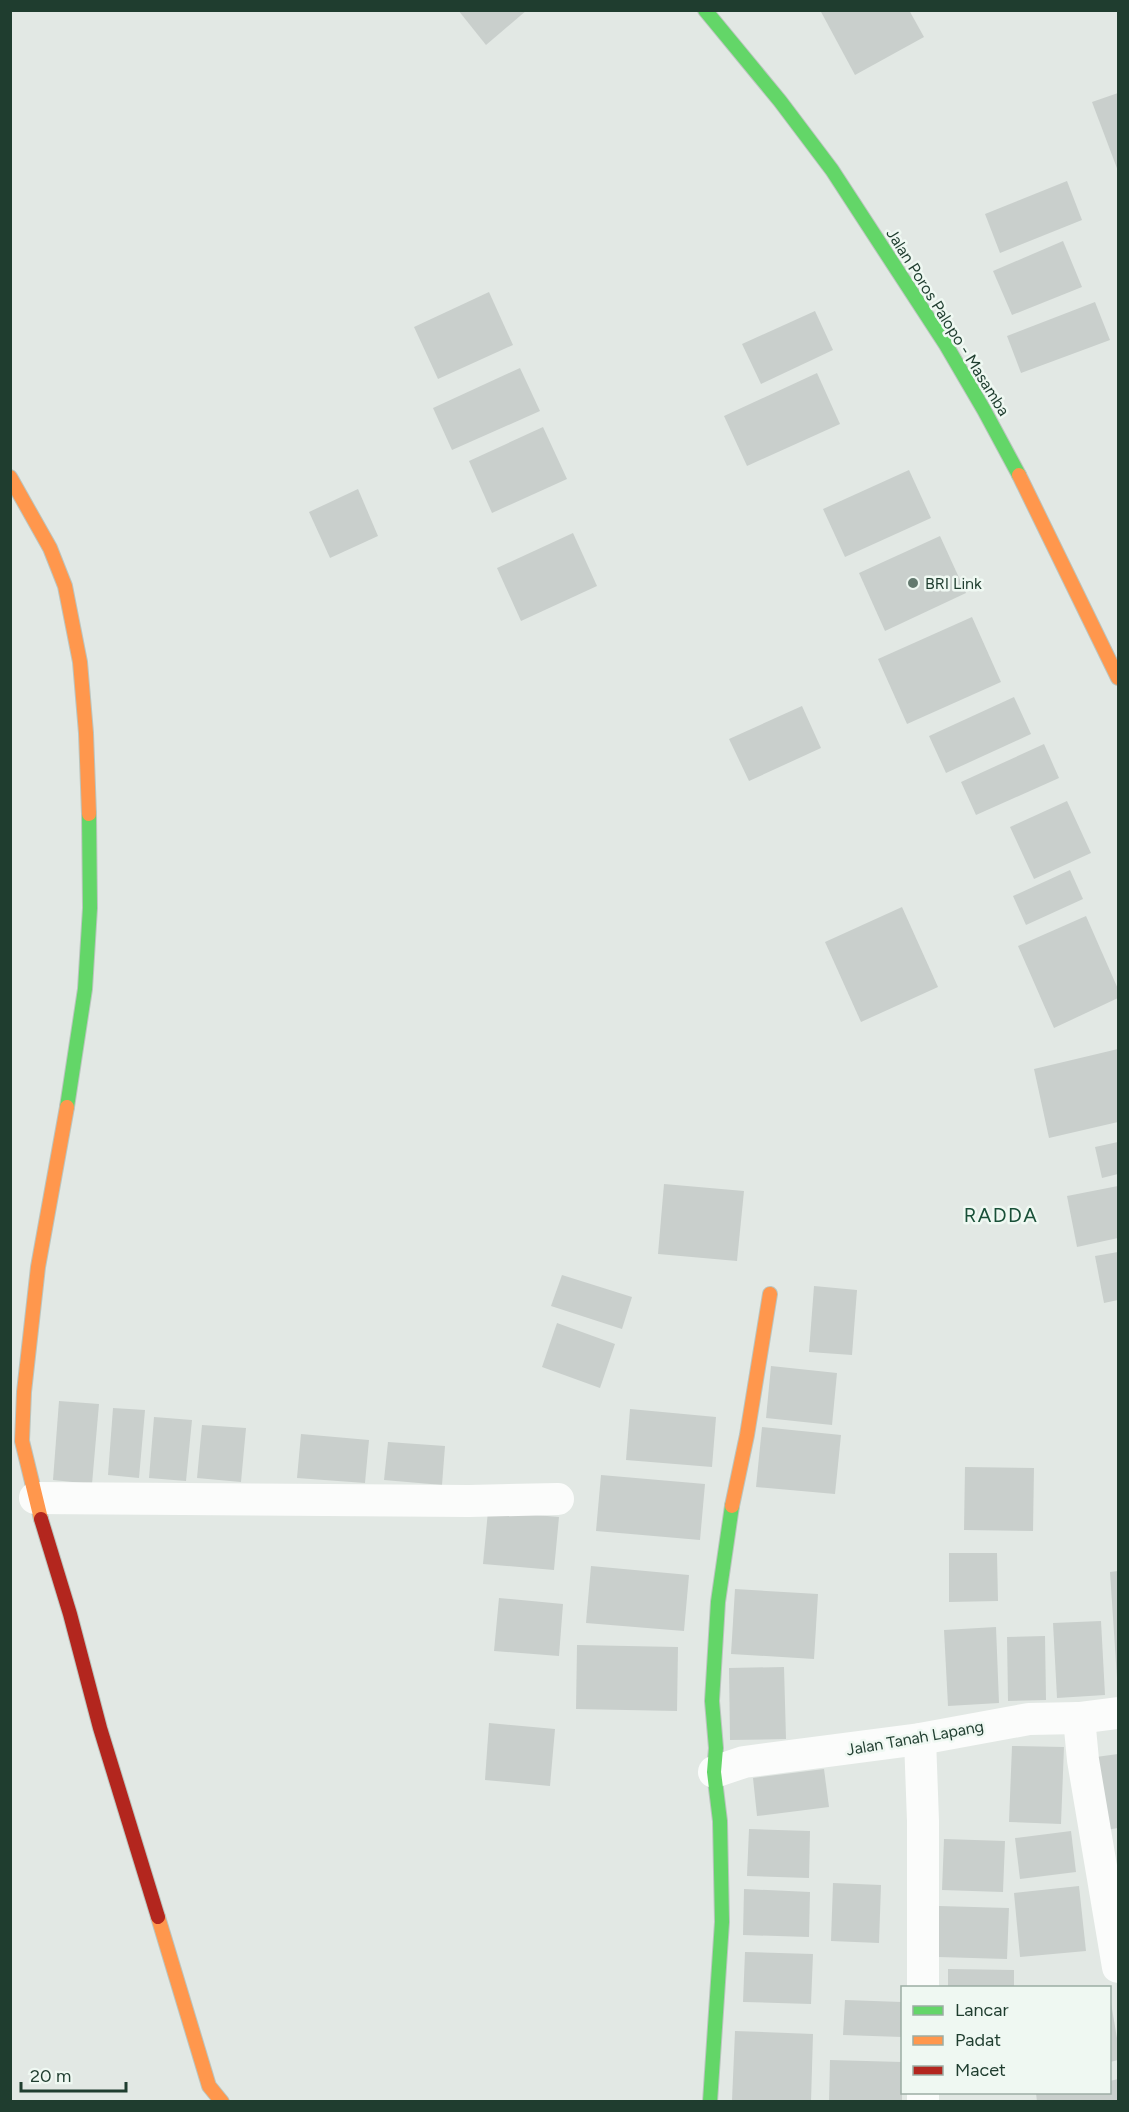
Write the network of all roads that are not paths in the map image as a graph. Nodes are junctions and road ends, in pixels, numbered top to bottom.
1 (705, 10) edge
2 (10, 477) edge
3 (1119, 678) edge
4 (770, 1294) dead end
5 (35, 1498) junction
6 (558, 1499) dead end
7 (1119, 1713) edge
8 (1079, 1718) junction
9 (920, 1739) junction
10 (714, 1772) junction
11 (1119, 1967) edge
12 (923, 1986) edge
13 (222, 2102) edge
14 (710, 2102) edge

1 - 3 main road, Jalan Poros Palopo - Masamba
2 - 5 main road
4 - 10 main road
5 - 6 street
5 - 13 main road
7 - 8 street, Jalan Tanah Lapang
8 - 9 street, Jalan Tanah Lapang
8 - 11 street
9 - 10 street, Jalan Tanah Lapang
9 - 12 street
10 - 14 main road

